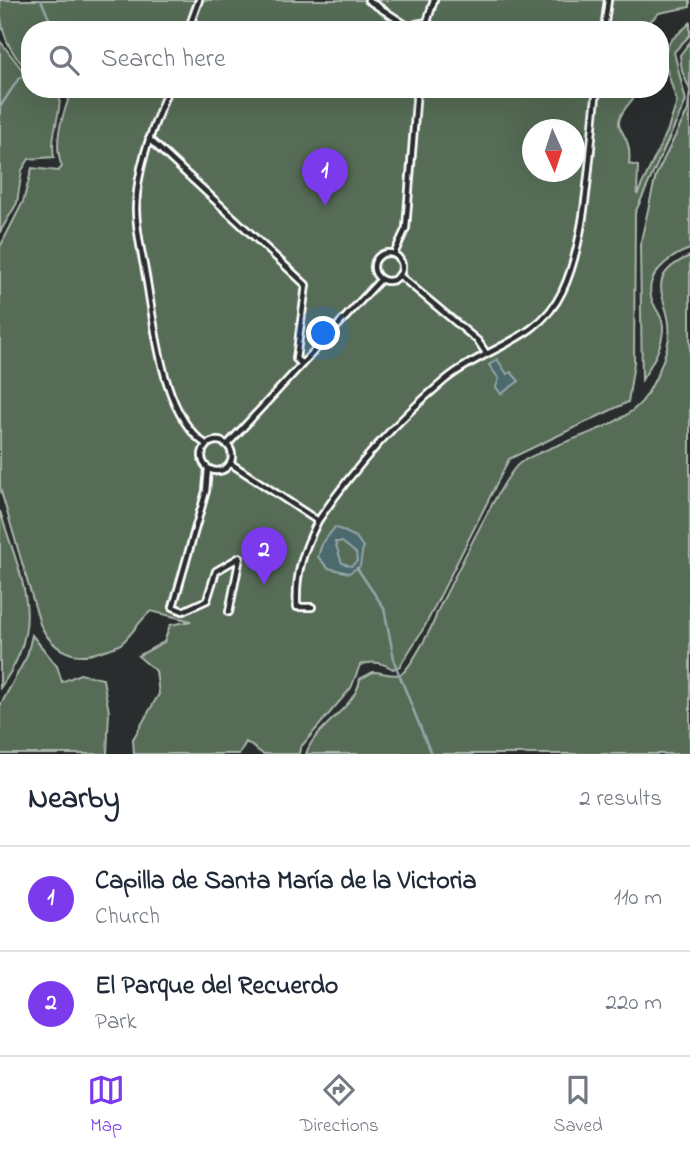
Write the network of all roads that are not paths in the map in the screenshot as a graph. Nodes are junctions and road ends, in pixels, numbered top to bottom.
1 (200, 0) edge
2 (368, 0) edge
3 (434, 0) edge
4 (608, 0) edge
5 (192, 21) edge
6 (399, 21) edge
7 (427, 21) edge
8 (605, 21) edge
9 (165, 98) edge
10 (416, 98) edge
11 (596, 98) edge
12 (149, 139) junction
13 (394, 254) junction
14 (374, 270) junction
15 (367, 272) dead end
16 (400, 275) junction
17 (381, 279) junction
18 (361, 291) dead end
19 (367, 296) junction
20 (340, 313) dead end
21 (346, 318) junction
22 (318, 336) dead end
23 (324, 341) junction
24 (486, 353) junction
25 (302, 364) junction
26 (207, 445) junction
27 (227, 445) junction
28 (230, 463) junction
29 (208, 468) junction
30 (318, 521) junction
31 (312, 607) dead end
32 (229, 612) dead end

1 - 5 lane
2 - 6 lane
3 - 7 lane
4 - 8 lane
9 - 12 lane
10 - 13 lane
11 - 24 lane
12 - 25 lane
12 - 26 lane
13 - 14 lane
13 - 16 lane
14 - 15 lane
14 - 17 lane
16 - 17 lane
16 - 24 lane
17 - 19 lane
18 - 19 lane
19 - 21 lane
20 - 21 lane
21 - 23 lane
22 - 23 lane
23 - 25 lane
24 - 30 lane
25 - 27 lane
26 - 27 lane
26 - 29 lane
27 - 28 lane
28 - 29 lane
28 - 30 lane
29 - 32 lane
30 - 31 lane

